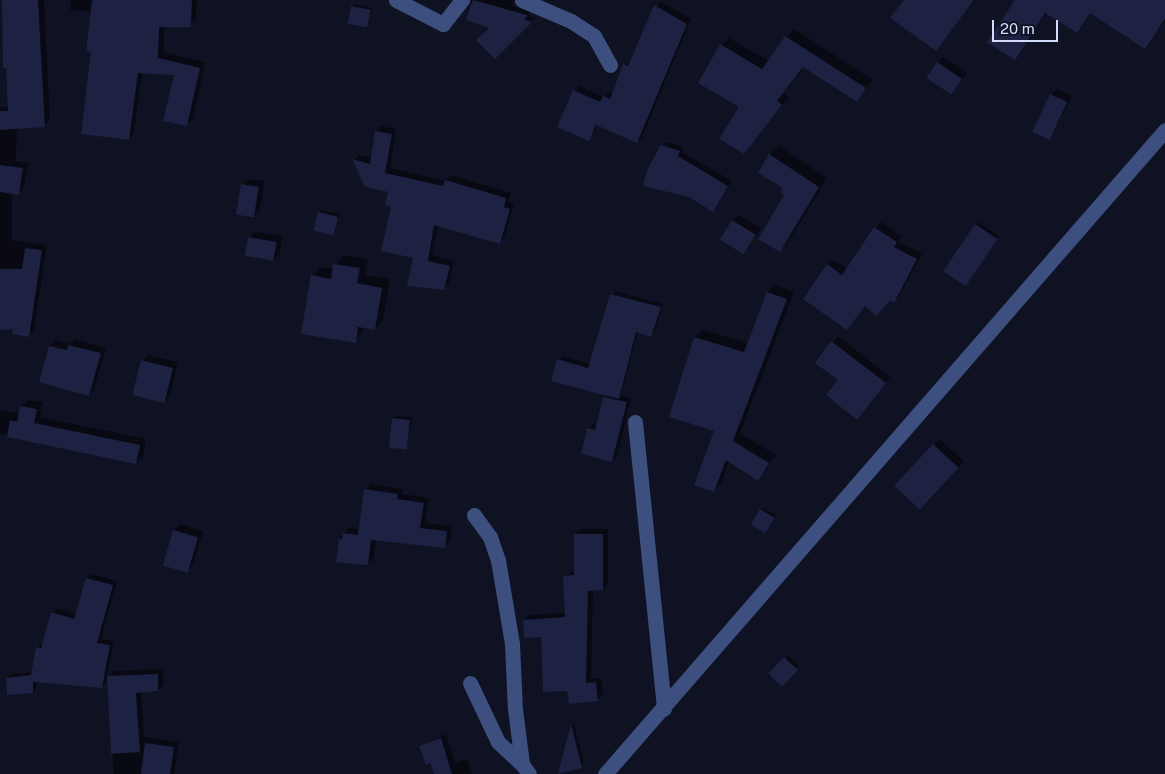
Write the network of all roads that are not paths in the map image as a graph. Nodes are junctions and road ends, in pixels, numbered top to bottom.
1 (396, 0) edge
2 (462, 0) edge
3 (522, 0) edge
4 (610, 65) dead end
5 (1165, 130) edge
6 (635, 422) dead end
7 (474, 514) dead end
8 (470, 683) dead end
9 (664, 709) junction
10 (526, 769) edge
11 (605, 774) edge

1 - 2 street
3 - 4 street
5 - 9 street
6 - 9 street
7 - 10 street
8 - 10 street
9 - 11 street

